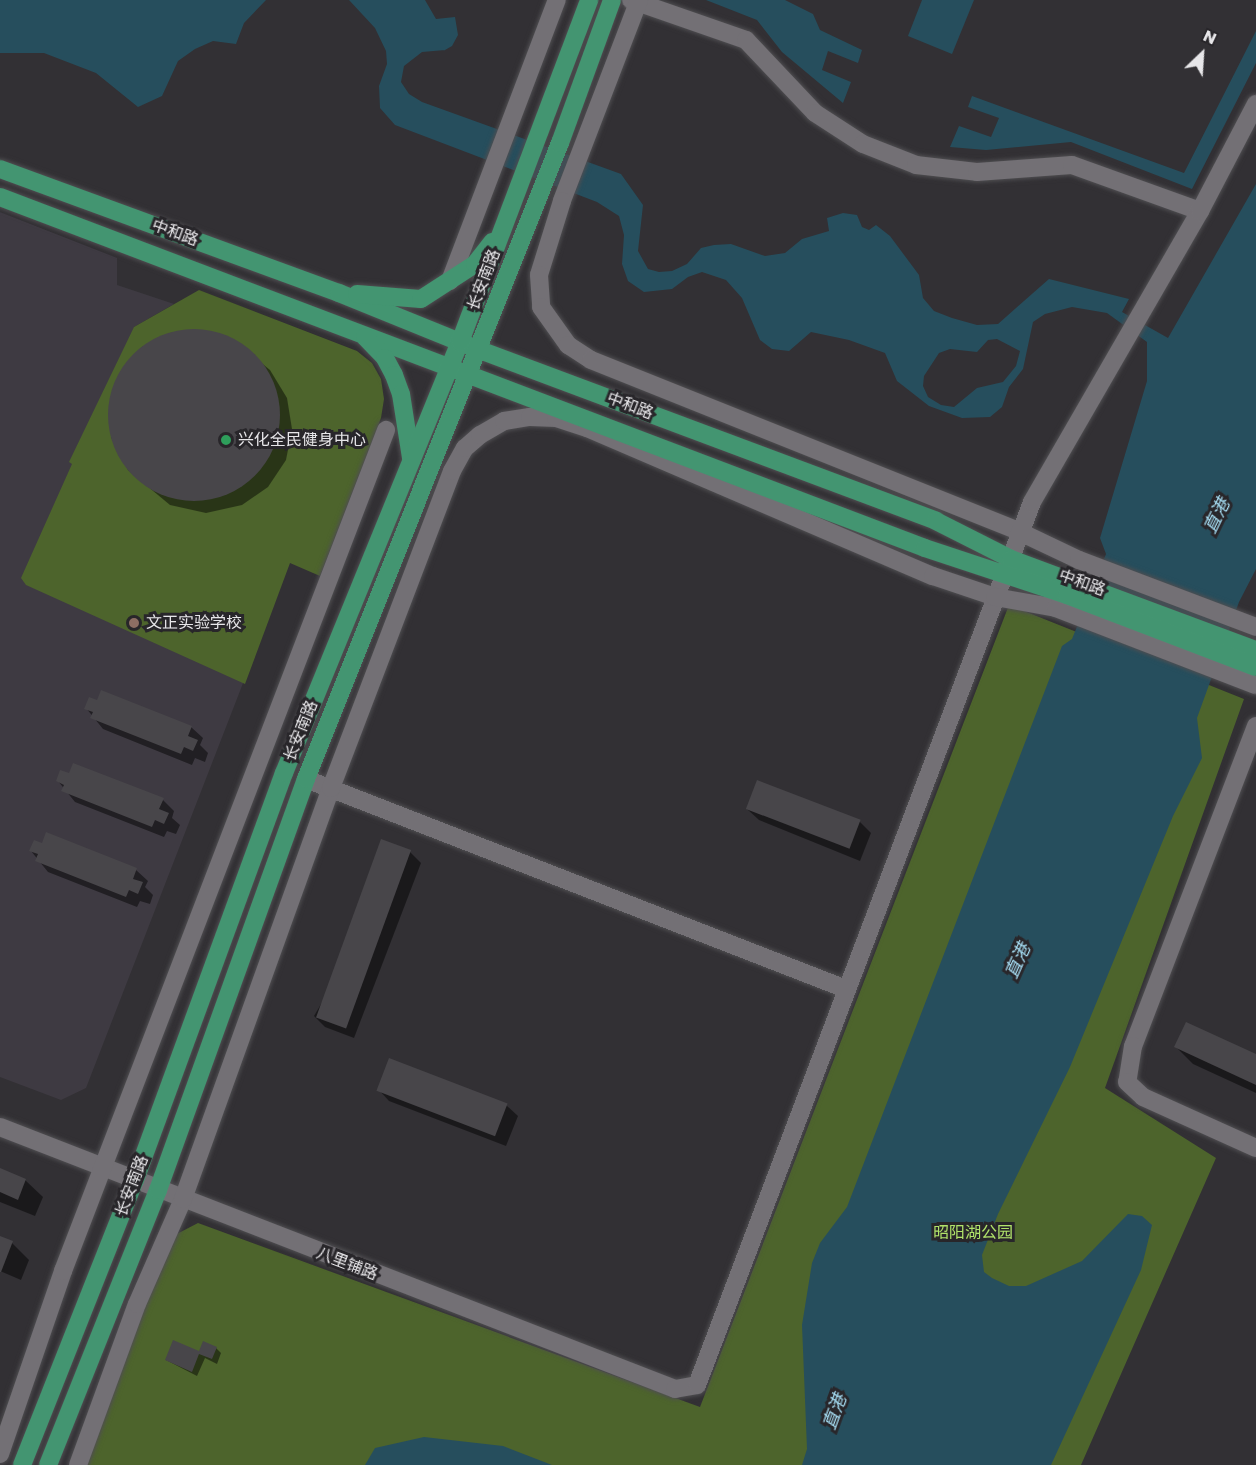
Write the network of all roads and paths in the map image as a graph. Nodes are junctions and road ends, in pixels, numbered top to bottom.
1 (557, 0) edge
2 (589, 0) edge
3 (612, 0) edge
4 (636, 1) edge
5 (1256, 104) edge
6 (0, 169) edge
7 (0, 197) edge
8 (1200, 211) junction
9 (505, 224) junction
10 (450, 281) junction
11 (339, 293) junction
12 (351, 328) junction
13 (468, 346) junction
14 (458, 368) junction
15 (386, 430) dead end
16 (411, 459) junction
17 (1020, 532) junction
18 (1008, 566) junction
19 (1066, 594) junction
20 (995, 597) junction
21 (1248, 625) edge
22 (1256, 650) edge
23 (1227, 657) junction
24 (1256, 667) edge
25 (1256, 686) edge
26 (1256, 726) edge
27 (306, 779) junction
28 (331, 788) junction
29 (846, 989) junction
30 (0, 1126) edge
31 (1256, 1148) edge
32 (103, 1168) junction
33 (135, 1180) junction
34 (158, 1190) junction
35 (183, 1199) junction
36 (0, 1454) edge
37 (22, 1465) edge
38 (48, 1465) edge
39 (78, 1465) edge

1 - 10 street
2 - 9 main road, 长安南路
3 - 13 main road, 长安南路
4 - 8 street
4 - 17 street
5 - 8 street
6 - 11 main road, 中和路
7 - 12 main road, 中和路
8 - 17 street
9 - 10 main road
9 - 13 main road, 长安南路
10 - 11 main road
11 - 13 main road, 中和路
12 - 14 main road, 中和路
12 - 16 main road
13 - 14 main road, 长安南路
13 - 18 main road, 中和路
14 - 16 main road, 长安南路
14 - 18 main road, 中和路
14 - 27 main road, 长安南路
15 - 32 street
16 - 33 main road, 长安南路
17 - 18 street
17 - 21 street
18 - 19 main road, 中和路
18 - 20 street
19 - 20 street
19 - 23 main road, 中和路
20 - 28 street
20 - 29 street
22 - 23 main road, 中和路
23 - 24 main road, 中和路
23 - 25 street
26 - 31 street
27 - 28 street
27 - 34 main road, 长安南路
28 - 29 street
28 - 35 street
29 - 35 street, 八里铺路
30 - 32 street, 八里铺路
32 - 33 street, 八里铺路
32 - 36 street
33 - 34 street, 八里铺路
33 - 37 main road, 长安南路
34 - 35 street, 八里铺路
34 - 38 main road, 长安南路
35 - 39 street

